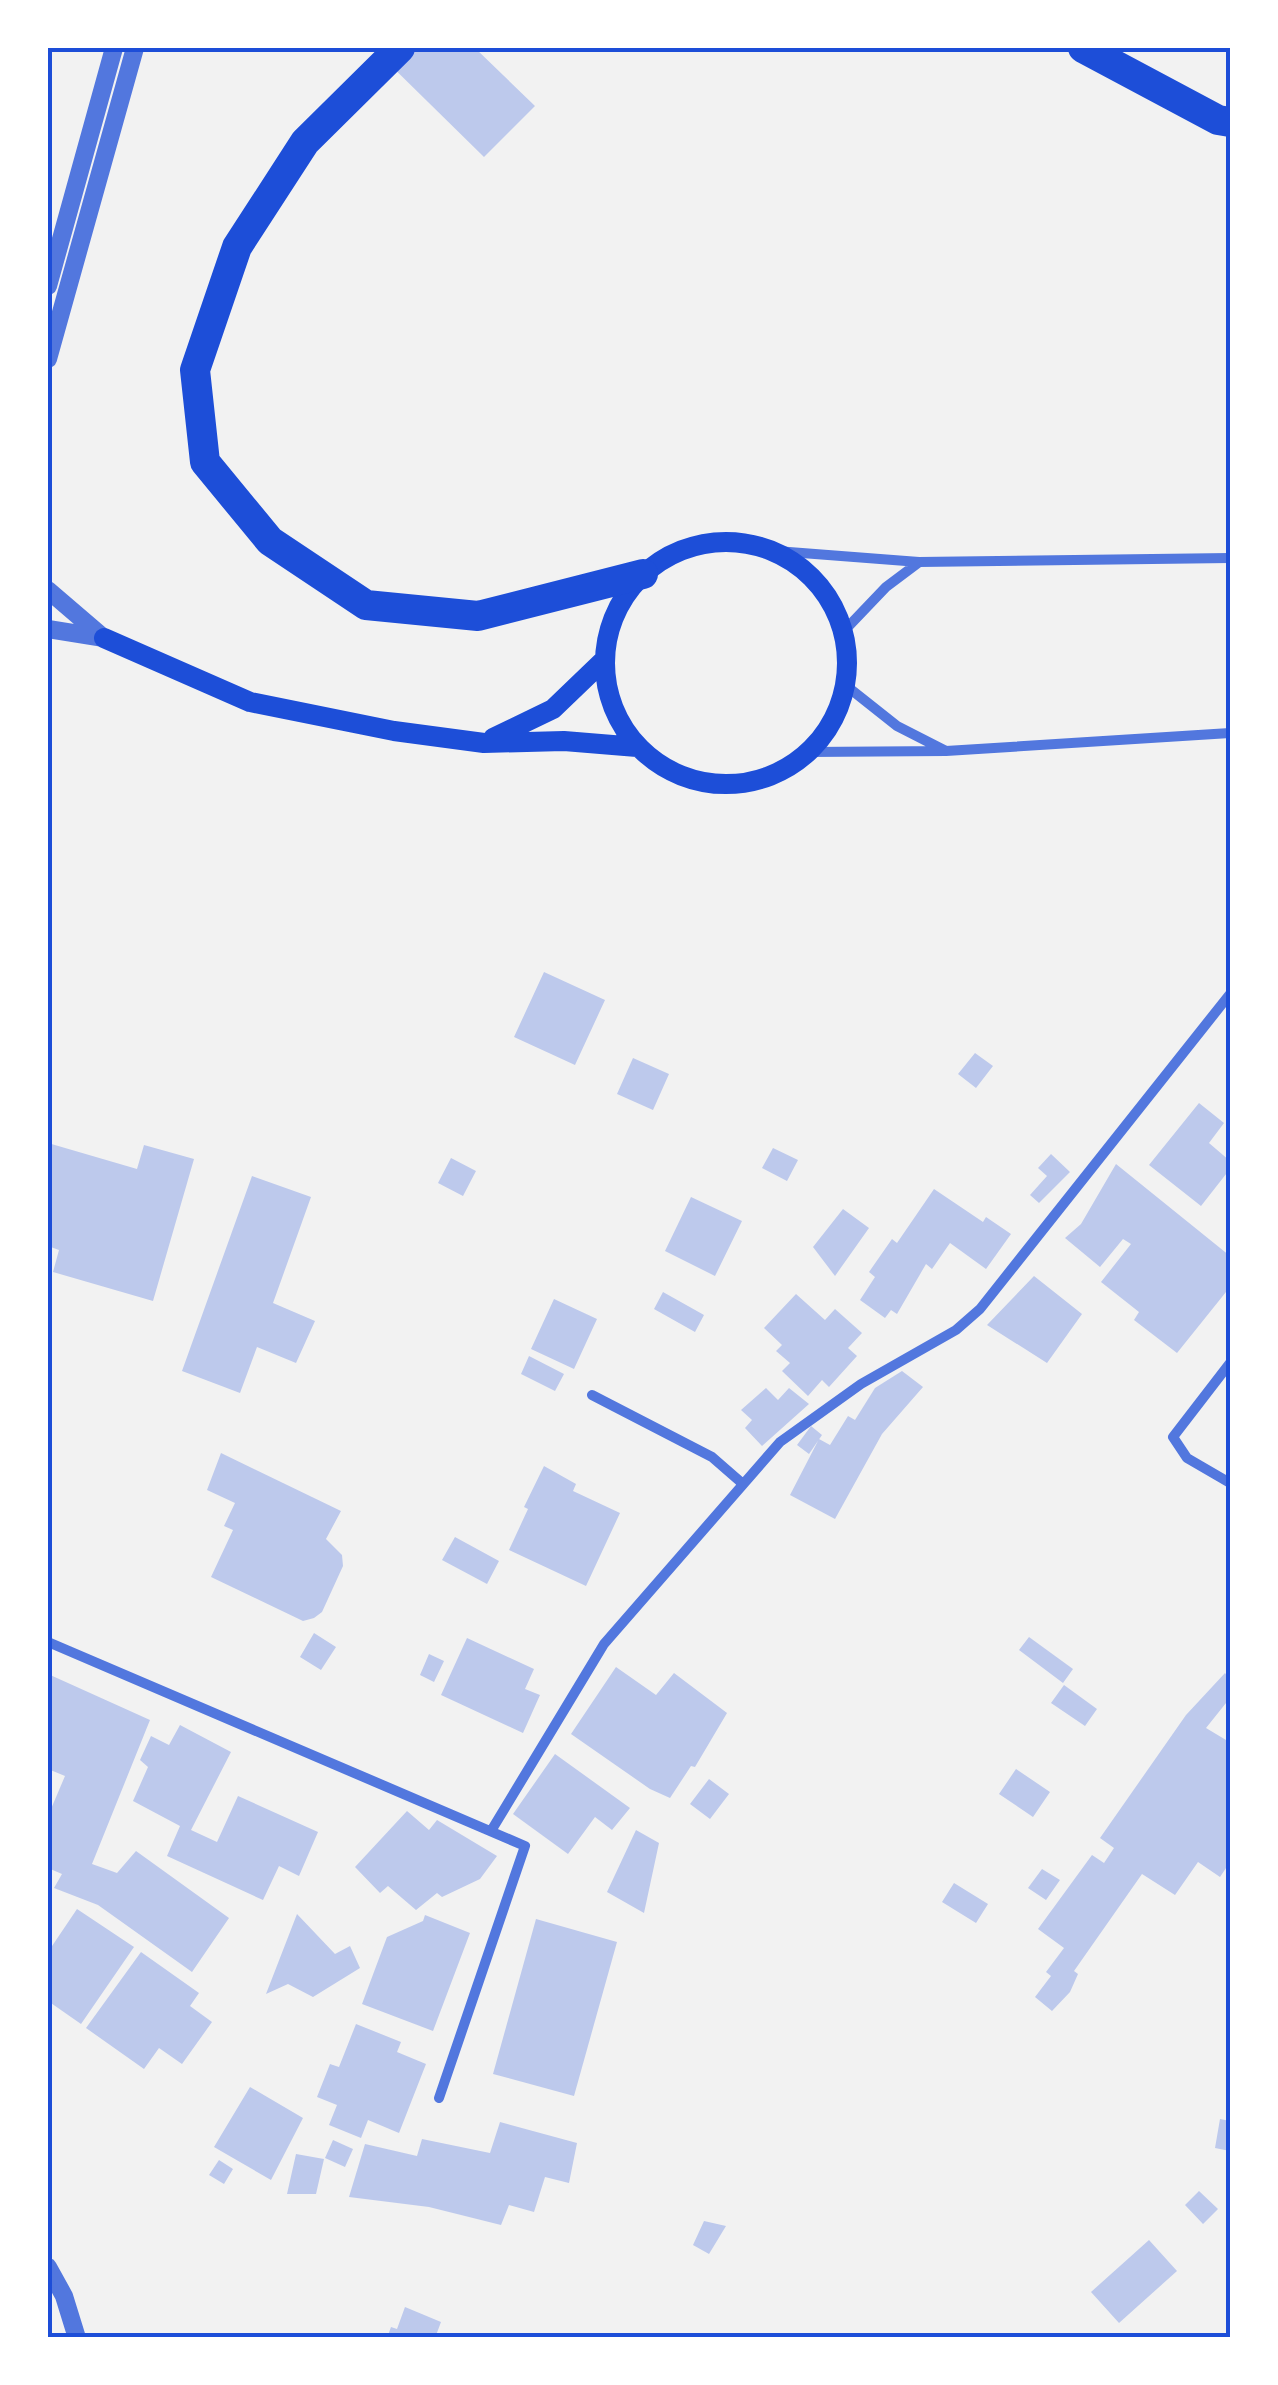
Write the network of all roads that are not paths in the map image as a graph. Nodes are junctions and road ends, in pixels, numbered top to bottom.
1 (114, 48) edge
2 (135, 48) edge
3 (400, 48) edge
4 (1083, 48) edge
5 (1230, 122) edge
6 (48, 286) edge
7 (48, 359) edge
8 (776, 552) junction
9 (1230, 558) edge
10 (919, 562) junction
11 (643, 574) junction
12 (48, 590) edge
13 (48, 629) edge
14 (844, 632) junction
15 (104, 638) junction
16 (604, 660) junction
17 (844, 684) junction
18 (1230, 732) edge
19 (484, 743) junction
20 (637, 747) junction
21 (946, 751) junction
22 (809, 752) junction
23 (1230, 994) edge
24 (1230, 1362) edge
25 (592, 1395) dead end
26 (1230, 1483) edge
27 (744, 1484) junction
28 (48, 1642) edge
29 (491, 1832) junction
30 (439, 2098) dead end
31 (48, 2267) edge
32 (78, 2338) edge

1 - 6 street
2 - 7 street
3 - 11 highway
4 - 5 highway
8 - 10 street
8 - 11 main road
8 - 14 main road
9 - 10 street
10 - 14 street
11 - 16 main road
12 - 15 street
13 - 15 street
14 - 17 main road
15 - 19 main road
16 - 19 main road
16 - 20 main road
17 - 21 street
17 - 22 main road
18 - 21 street
19 - 20 main road
20 - 22 main road
21 - 22 street
23 - 27 street
24 - 26 street
25 - 27 street
27 - 29 street
28 - 29 street
29 - 30 street
31 - 32 street

